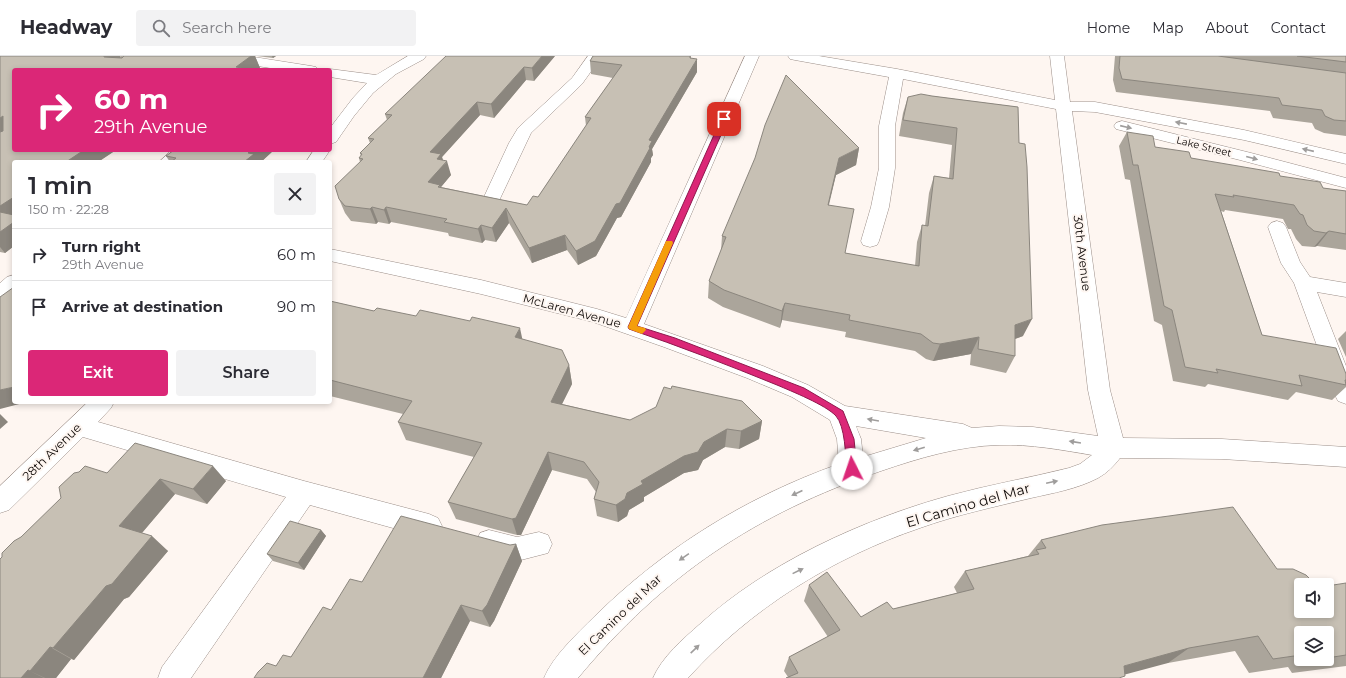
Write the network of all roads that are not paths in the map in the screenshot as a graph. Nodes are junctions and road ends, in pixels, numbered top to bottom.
1 (219, 56) edge
2 (288, 56) edge
3 (419, 56) edge
4 (595, 56) edge
5 (752, 56) edge
6 (795, 56) edge
7 (1056, 56) edge
8 (273, 67) edge
9 (286, 68) edge
10 (332, 73) edge
11 (897, 73) junction
12 (377, 80) junction
13 (1063, 106) junction
14 (332, 136) edge
15 (180, 152) edge
16 (1346, 159) edge
17 (170, 160) edge
18 (1346, 183) edge
19 (492, 199) edge
20 (1277, 227) dead end
21 (870, 241) dead end
22 (332, 255) edge
23 (1304, 283) junction
24 (12, 284) edge
25 (1346, 290) edge
26 (0, 293) edge
27 (632, 327) junction
28 (1346, 395) edge
29 (101, 404) edge
30 (840, 414) junction
31 (79, 426) junction
32 (980, 436) junction
33 (1114, 448) junction
34 (1346, 457) edge
35 (852, 469) junction
36 (304, 492) junction
37 (0, 502) edge
38 (539, 544) dead end
39 (173, 678) edge
40 (559, 678) edge
41 (668, 678) edge

1 - 8 street
2 - 8 street
3 - 12 street
4 - 19 street
5 - 27 street
6 - 11 street, Lake Street
7 - 13 street, 30th Avenue
8 - 9 street
10 - 12 street
11 - 13 street, Lake Street
11 - 21 street
12 - 14 street
16 -> 13 street, Lake Street
13 -> 18 street, Lake Street
13 - 33 street, 30th Avenue
15 - 17 street
20 - 23 street
22 - 27 street, McLaren Avenue
23 - 25 street
23 - 28 street
24 - 26 street
27 - 30 street, McLaren Avenue
29 - 31 street, 28th Avenue
32 -> 30 street
30 - 35 street
31 - 36 street
31 - 37 street, 28th Avenue
33 -> 32 street, El Camino del Mar
32 -> 35 street, El Camino del Mar
33 - 34 street, El Camino del Mar
41 -> 33 street, El Camino del Mar
35 -> 40 street, El Camino del Mar
36 - 38 street
36 - 39 street

